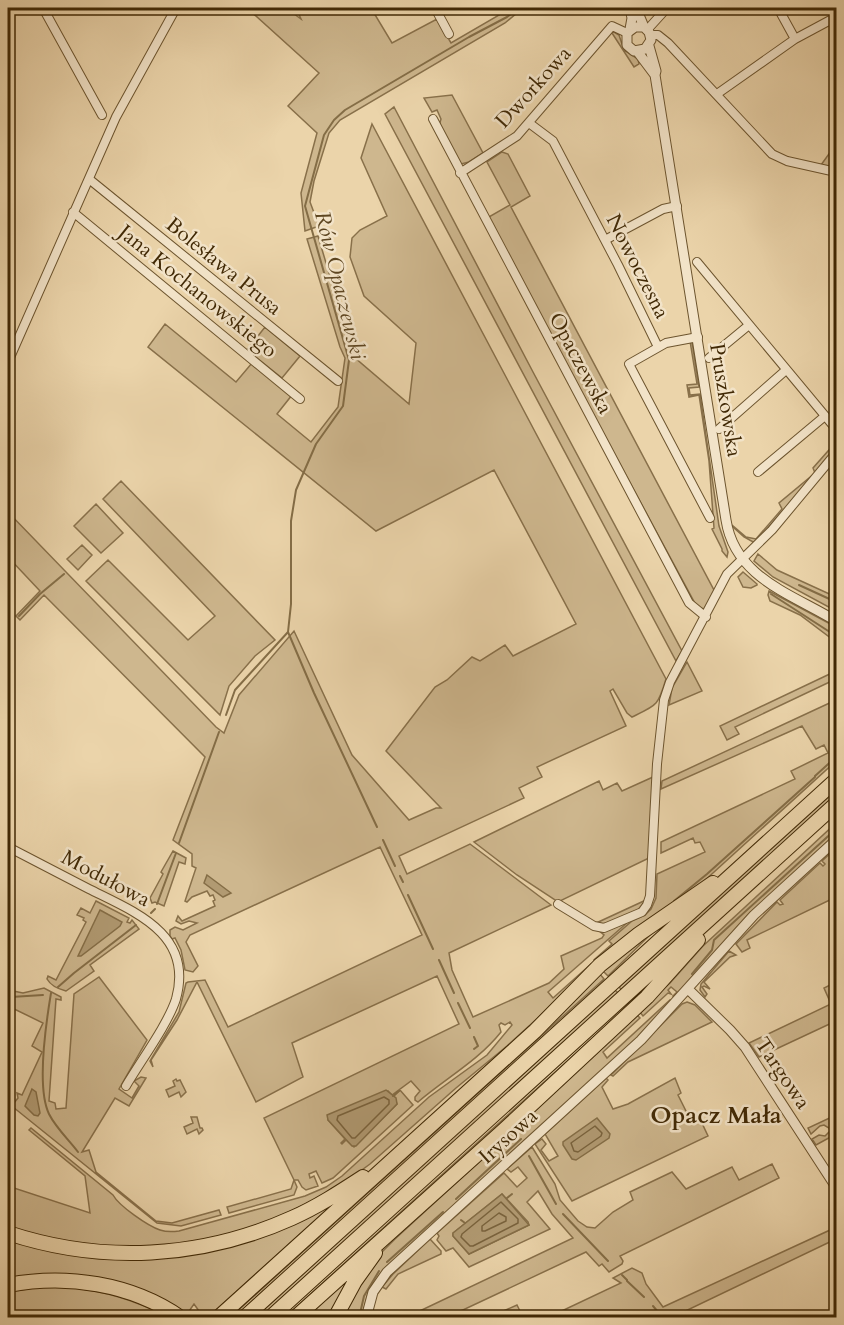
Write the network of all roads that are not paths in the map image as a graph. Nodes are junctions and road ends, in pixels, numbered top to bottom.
1 (43, 8) edge
2 (176, 8) edge
3 (435, 8) edge
4 (630, 8) edge
5 (636, 8) edge
6 (667, 8) edge
7 (778, 8) edge
8 (837, 17) edge
9 (628, 31) junction
10 (647, 31) junction
11 (449, 34) dead end
12 (795, 39) junction
13 (649, 46) junction
14 (637, 51) junction
15 (655, 75) junction
16 (717, 94) junction
17 (102, 115) dead end
18 (433, 119) dead end
19 (529, 123) junction
20 (837, 172) edge
21 (460, 173) junction
22 (89, 179) junction
23 (677, 206) junction
24 (73, 212) junction
25 (605, 240) junction
26 (697, 262) dead end
27 (748, 325) junction
28 (698, 337) junction
29 (658, 347) junction
30 (709, 358) dead end
31 (8, 362) edge
32 (786, 370) junction
33 (338, 381) dead end
34 (300, 399) dead end
35 (825, 416) junction
36 (719, 429) dead end
37 (837, 429) edge
38 (837, 453) edge
39 (758, 472) dead end
40 (710, 518) dead end
41 (741, 559) junction
42 (706, 617) junction
43 (837, 621) edge
44 (837, 780) edge
45 (837, 804) edge
46 (837, 840) edge
47 (8, 847) edge
48 (754, 854) junction
49 (739, 893) junction
50 (558, 904) dead end
51 (688, 989) junction
52 (126, 1086) dead end
53 (393, 1159) junction
54 (837, 1187) edge
55 (399, 1225) junction
56 (8, 1233) edge
57 (8, 1285) edge
58 (181, 1317) edge
59 (218, 1317) edge
60 (244, 1317) edge
61 (270, 1317) edge
62 (295, 1317) edge
63 (335, 1317) edge
64 (366, 1317) edge

1 - 17 street
2 - 22 street
3 - 11 street
4 - 9 street
5 - 10 street
6 - 10 street
7 - 12 street
8 - 12 street
9 - 10 street
9 - 14 street
9 - 19 street, Dworkowa
10 - 13 street
10 - 16 street
12 - 16 street
13 - 14 street
13 - 15 street, Pruszkowska
14 - 15 street, Pruszkowska
15 - 23 street, Pruszkowska
16 - 20 street
18 - 21 street, Opaczewska
19 - 21 street, Dworkowa
19 - 25 street, Nowoczesna
21 - 42 street, Opaczewska
22 - 24 street
22 - 33 street, Bolesława Prusa
23 - 25 street
23 - 28 street, Pruszkowska
24 - 31 street
24 - 34 street, Jana Kochanowskiego
25 - 29 street, Nowoczesna
26 - 27 street
27 - 30 street
27 - 32 street
28 - 29 street
28 - 41 street, Pruszkowska
29 - 40 street, Nowoczesna
32 - 35 street
32 - 36 street
35 - 37 street
35 - 39 street
38 - 41 street
41 - 42 street
41 - 43 street
42 - 50 street
44 - 48 highway
45 - 49 highway
46 - 51 street, Irysowa
47 - 52 street, Modułowa
48 - 53 highway
48 - 60 highway
49 - 55 highway
49 - 61 highway
51 - 54 street, Targowa
51 - 64 street, Irysowa
53 - 56 highway
53 - 59 highway
55 - 62 highway
55 - 63 highway
57 - 58 highway

